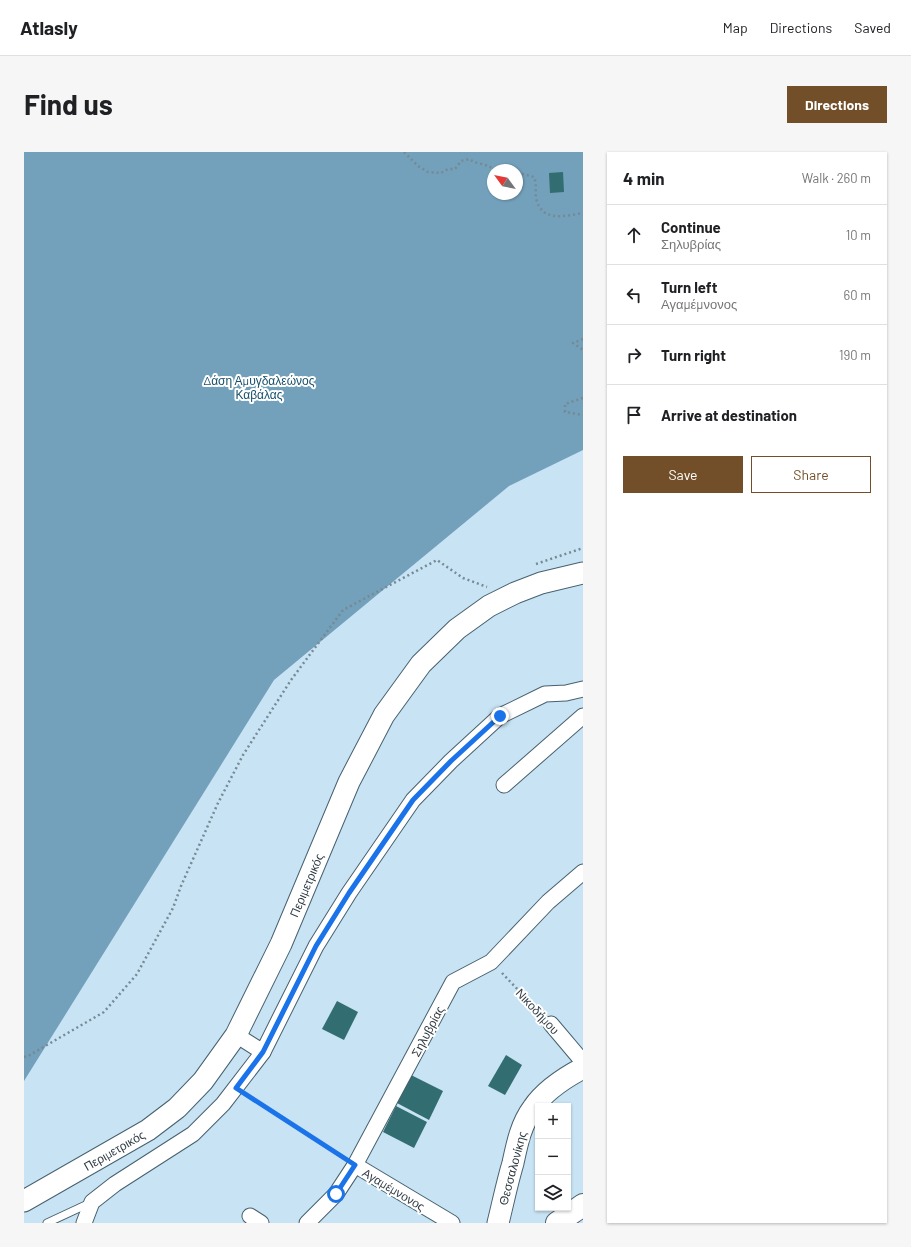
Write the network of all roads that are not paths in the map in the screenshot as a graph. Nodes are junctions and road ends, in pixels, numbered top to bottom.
1 (583, 573) edge
2 (583, 689) edge
3 (583, 716) edge
4 (504, 785) dead end
5 (583, 872) edge
6 (552, 1024) road end
7 (236, 1035) junction
8 (263, 1052) junction
9 (583, 1062) edge
10 (583, 1068) edge
11 (355, 1165) junction
12 (24, 1201) edge
13 (92, 1202) junction
14 (583, 1205) edge
15 (47, 1223) edge
16 (84, 1223) edge
17 (307, 1223) edge
18 (452, 1223) edge
19 (498, 1223) edge
20 (557, 1223) edge

1 - 7 main road, Περιμετρικός
2 - 8 street
3 - 4 street
5 - 11 street, Σηλυβρίας
6 - 9 street, Νικοδήμου
7 - 8 street
7 - 12 main road, Περιμετρικός
8 - 13 street
10 - 19 main road, Θεσσαλονίκης
11 - 17 street, Σηλυβρίας
11 - 18 street, Αγαμέμνονος
13 - 15 lane
13 - 16 street
14 - 20 main road

